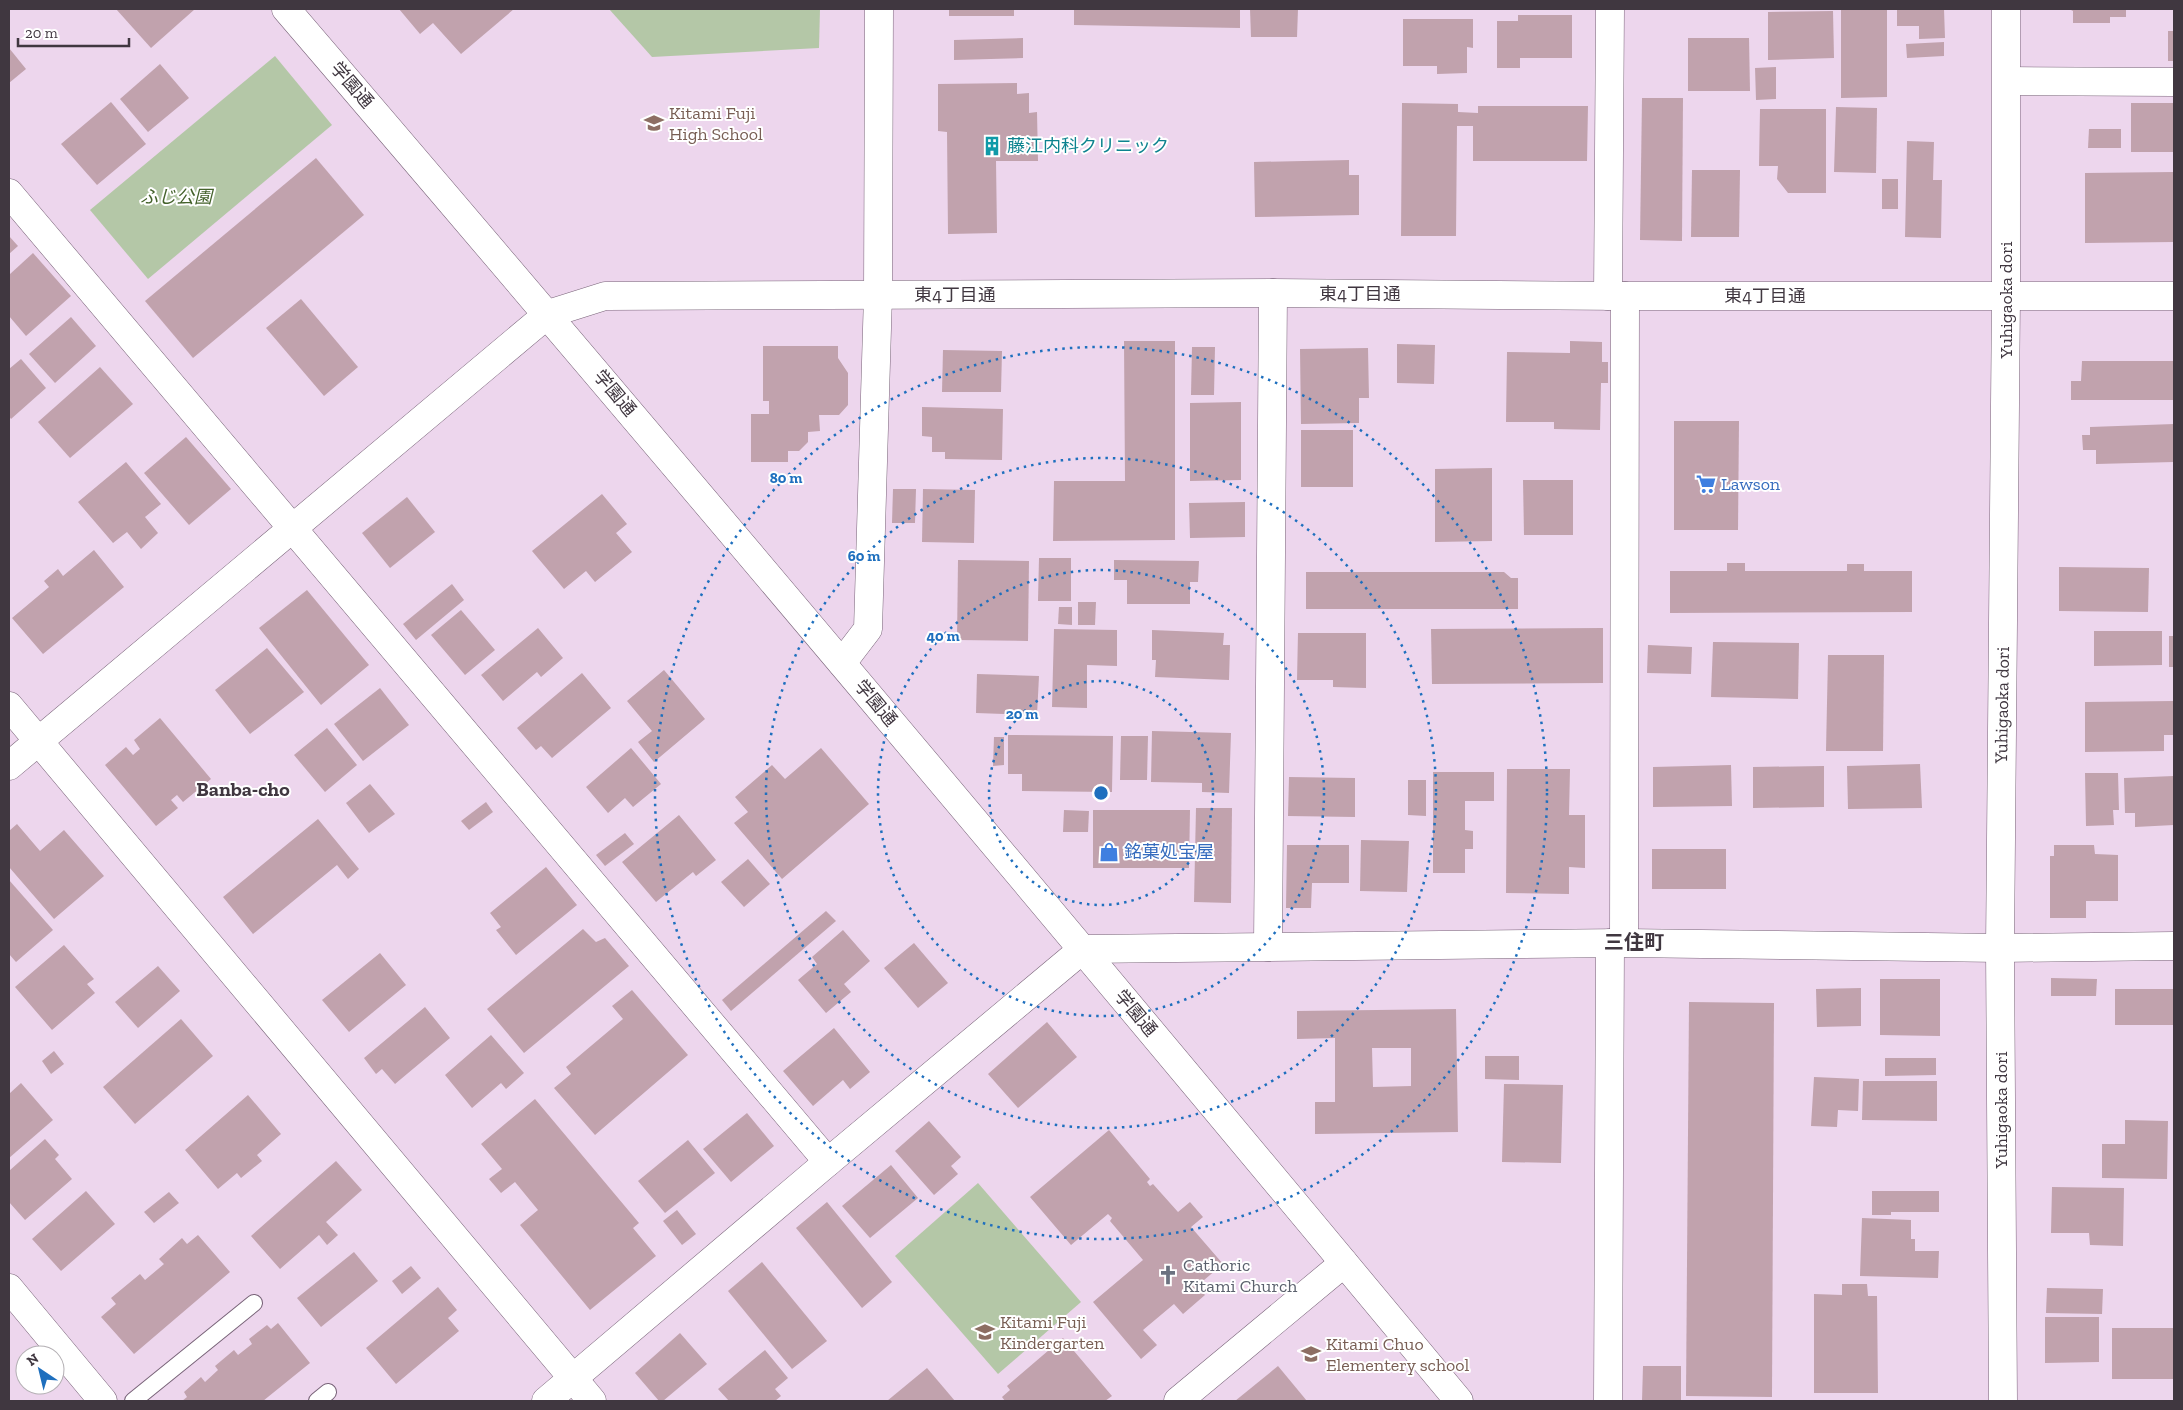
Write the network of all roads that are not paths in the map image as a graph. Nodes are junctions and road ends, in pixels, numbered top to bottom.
1 (286, 9) edge
2 (879, 9) edge
3 (1610, 9) edge
4 (2006, 9) edge
5 (2007, 81) junction
6 (2174, 82) edge
7 (9, 193) edge
8 (1273, 293) junction
9 (878, 295) junction
10 (1616, 296) junction
11 (2006, 296) junction
12 (2174, 296) edge
13 (548, 314) junction
14 (293, 527) junction
15 (842, 663) junction
16 (9, 706) edge
17 (39, 741) junction
18 (9, 766) edge
19 (1617, 943) junction
20 (2174, 946) edge
21 (1268, 947) junction
22 (2000, 948) junction
23 (1083, 949) junction
24 (828, 1162) junction
25 (1344, 1263) junction
26 (9, 1288) edge
27 (254, 1303) dead end
28 (573, 1379) junction
29 (103, 1401) edge
30 (133, 1401) edge
31 (546, 1401) edge
32 (592, 1401) edge
33 (1178, 1401) edge
34 (1459, 1401) edge
35 (1608, 1401) edge
36 (2003, 1401) edge

1 - 13 street, 学園通
2 - 9 street
3 - 10 street
4 - 5 street, Yuhigaoka dori
5 - 6 street
5 - 11 street, Yuhigaoka dori
7 - 14 street
8 - 9 street, 東4丁目通
8 - 10 street, 東4丁目通
8 - 21 street
9 - 13 street, 東4丁目通
9 - 15 street
10 - 11 street, 東4丁目通
10 - 19 street
11 - 12 street, 東4丁目通
11 - 22 street, Yuhigaoka dori
13 - 14 street
13 - 15 street, 学園通
14 - 17 street
14 - 24 street
15 - 23 street, 学園通
16 - 17 street
17 - 18 street
17 - 28 street
19 - 21 street
19 - 22 street
19 - 35 street
20 - 22 street
21 - 23 street
22 - 36 street, Yuhigaoka dori
23 - 24 street
23 - 25 street, 学園通
24 - 28 street
25 - 33 street
25 - 34 street, 学園通
26 - 29 street
27 - 30 lane
28 - 31 street
28 - 32 street

